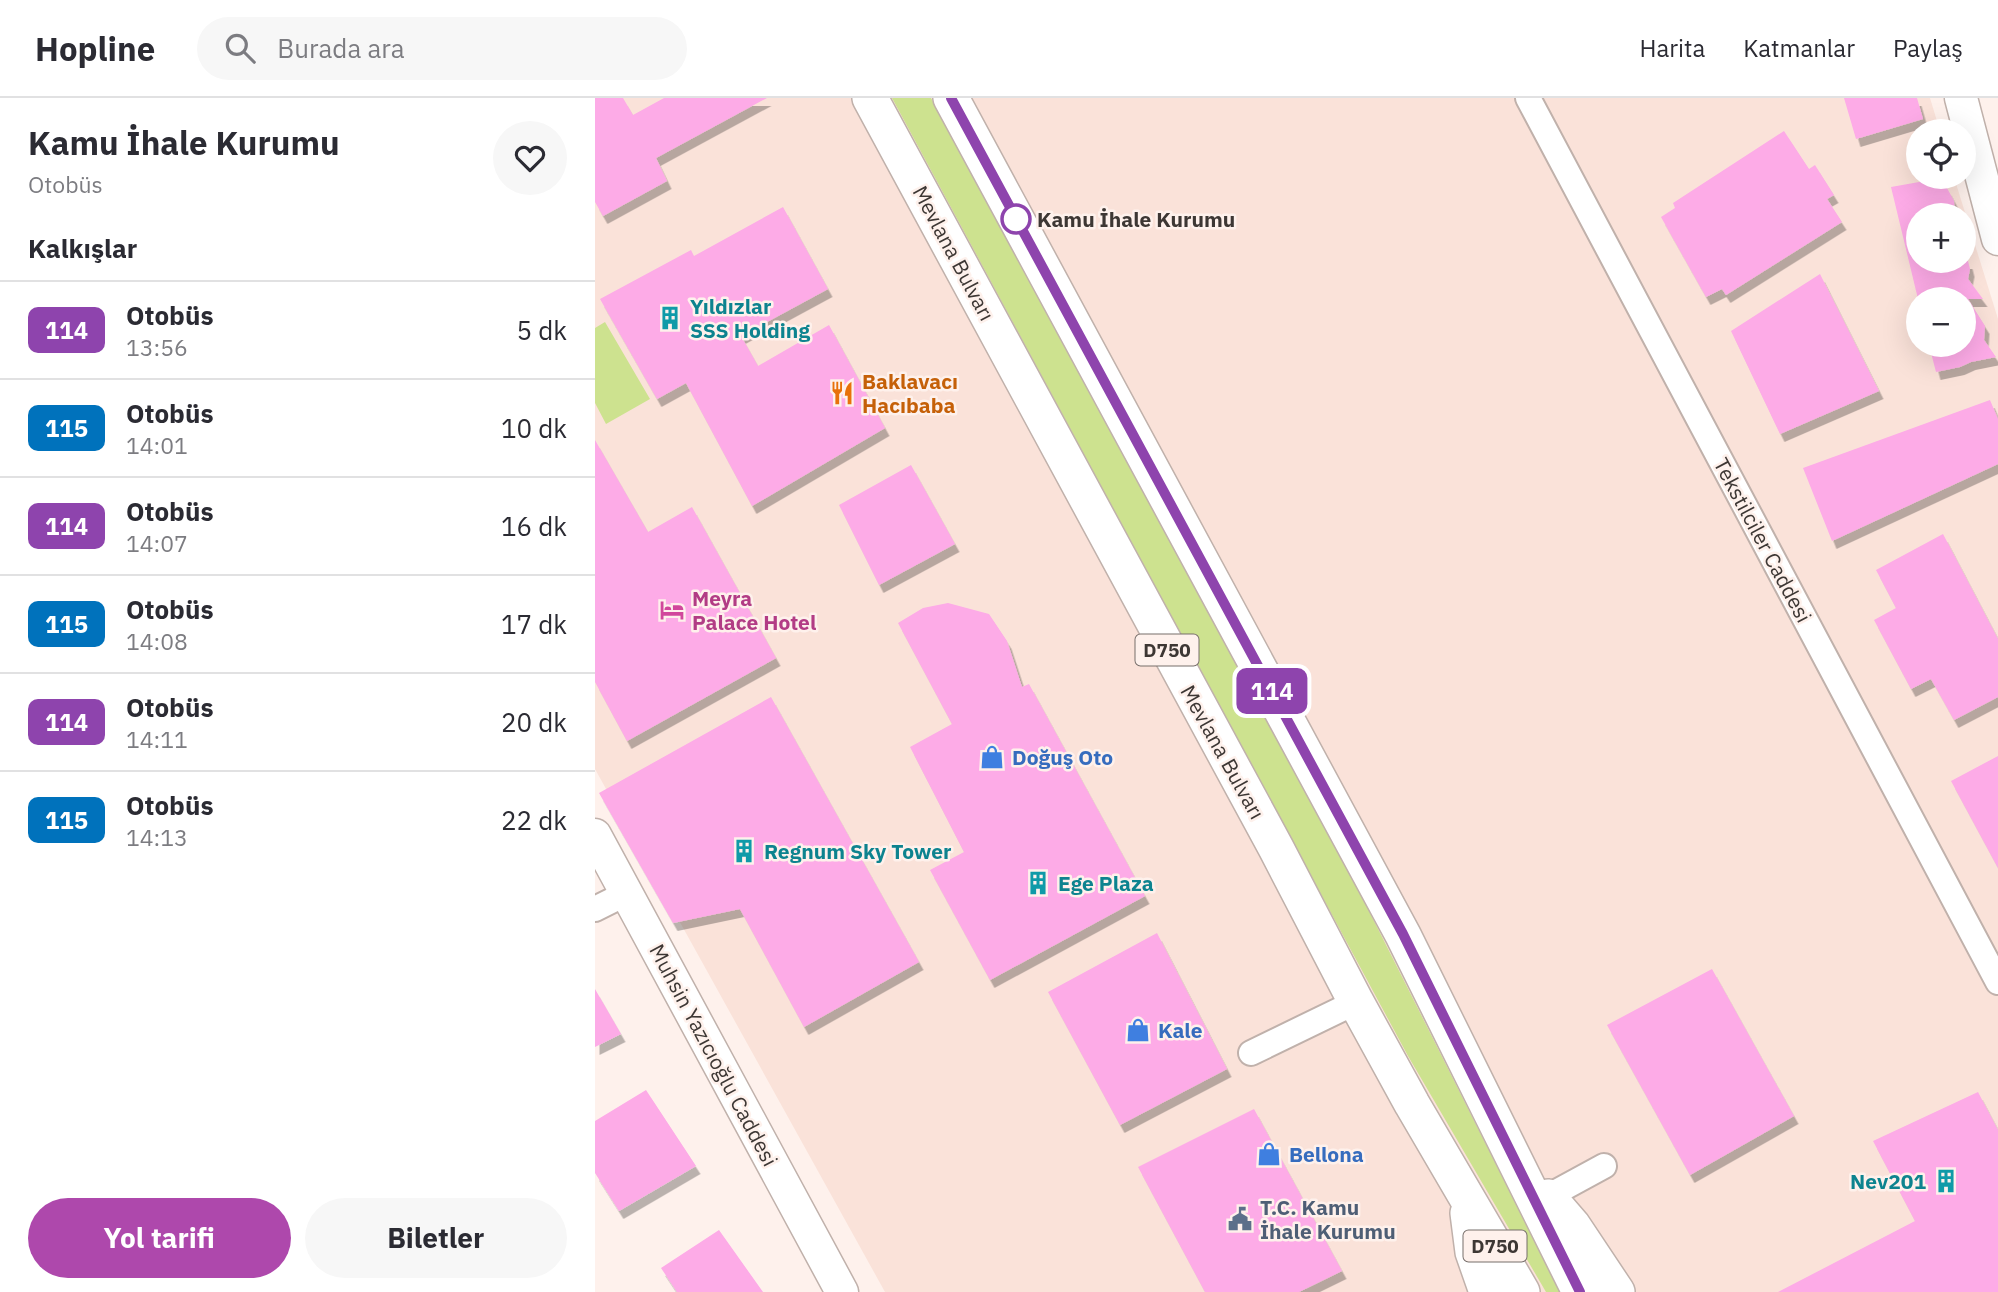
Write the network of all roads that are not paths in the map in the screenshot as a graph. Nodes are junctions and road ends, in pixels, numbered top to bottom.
1 (870, 98) edge
2 (951, 98) edge
3 (1528, 98) edge
4 (1961, 98) edge
5 (1998, 239) edge
6 (595, 835) edge
7 (627, 893) junction
8 (595, 909) edge
9 (1998, 982) edge
10 (1356, 1002) junction
11 (1251, 1053) dead end
12 (1604, 1166) dead end
13 (1522, 1174) junction
14 (1547, 1197) junction
15 (1468, 1199) junction
16 (837, 1286) edge
17 (1487, 1292) edge
18 (1522, 1292) edge
19 (1580, 1292) edge
20 (1617, 1292) edge

1 - 10 highway, Mevlana Bulvarı / D750
2 - 13 highway
3 - 9 street, Tekstilciler Caddesi
4 - 5 main road
6 - 7 main road, Muhsin Yazıcıoğlu Caddesi
7 - 8 street
7 - 16 main road, Muhsin Yazıcıoğlu Caddesi
10 - 11 street
10 - 15 highway, Mevlana Bulvarı / D750
12 - 14 street
13 - 14 highway
13 - 19 highway, D750
14 - 20 highway
15 - 17 highway
15 - 18 highway, Mevlana Bulvarı / D750

